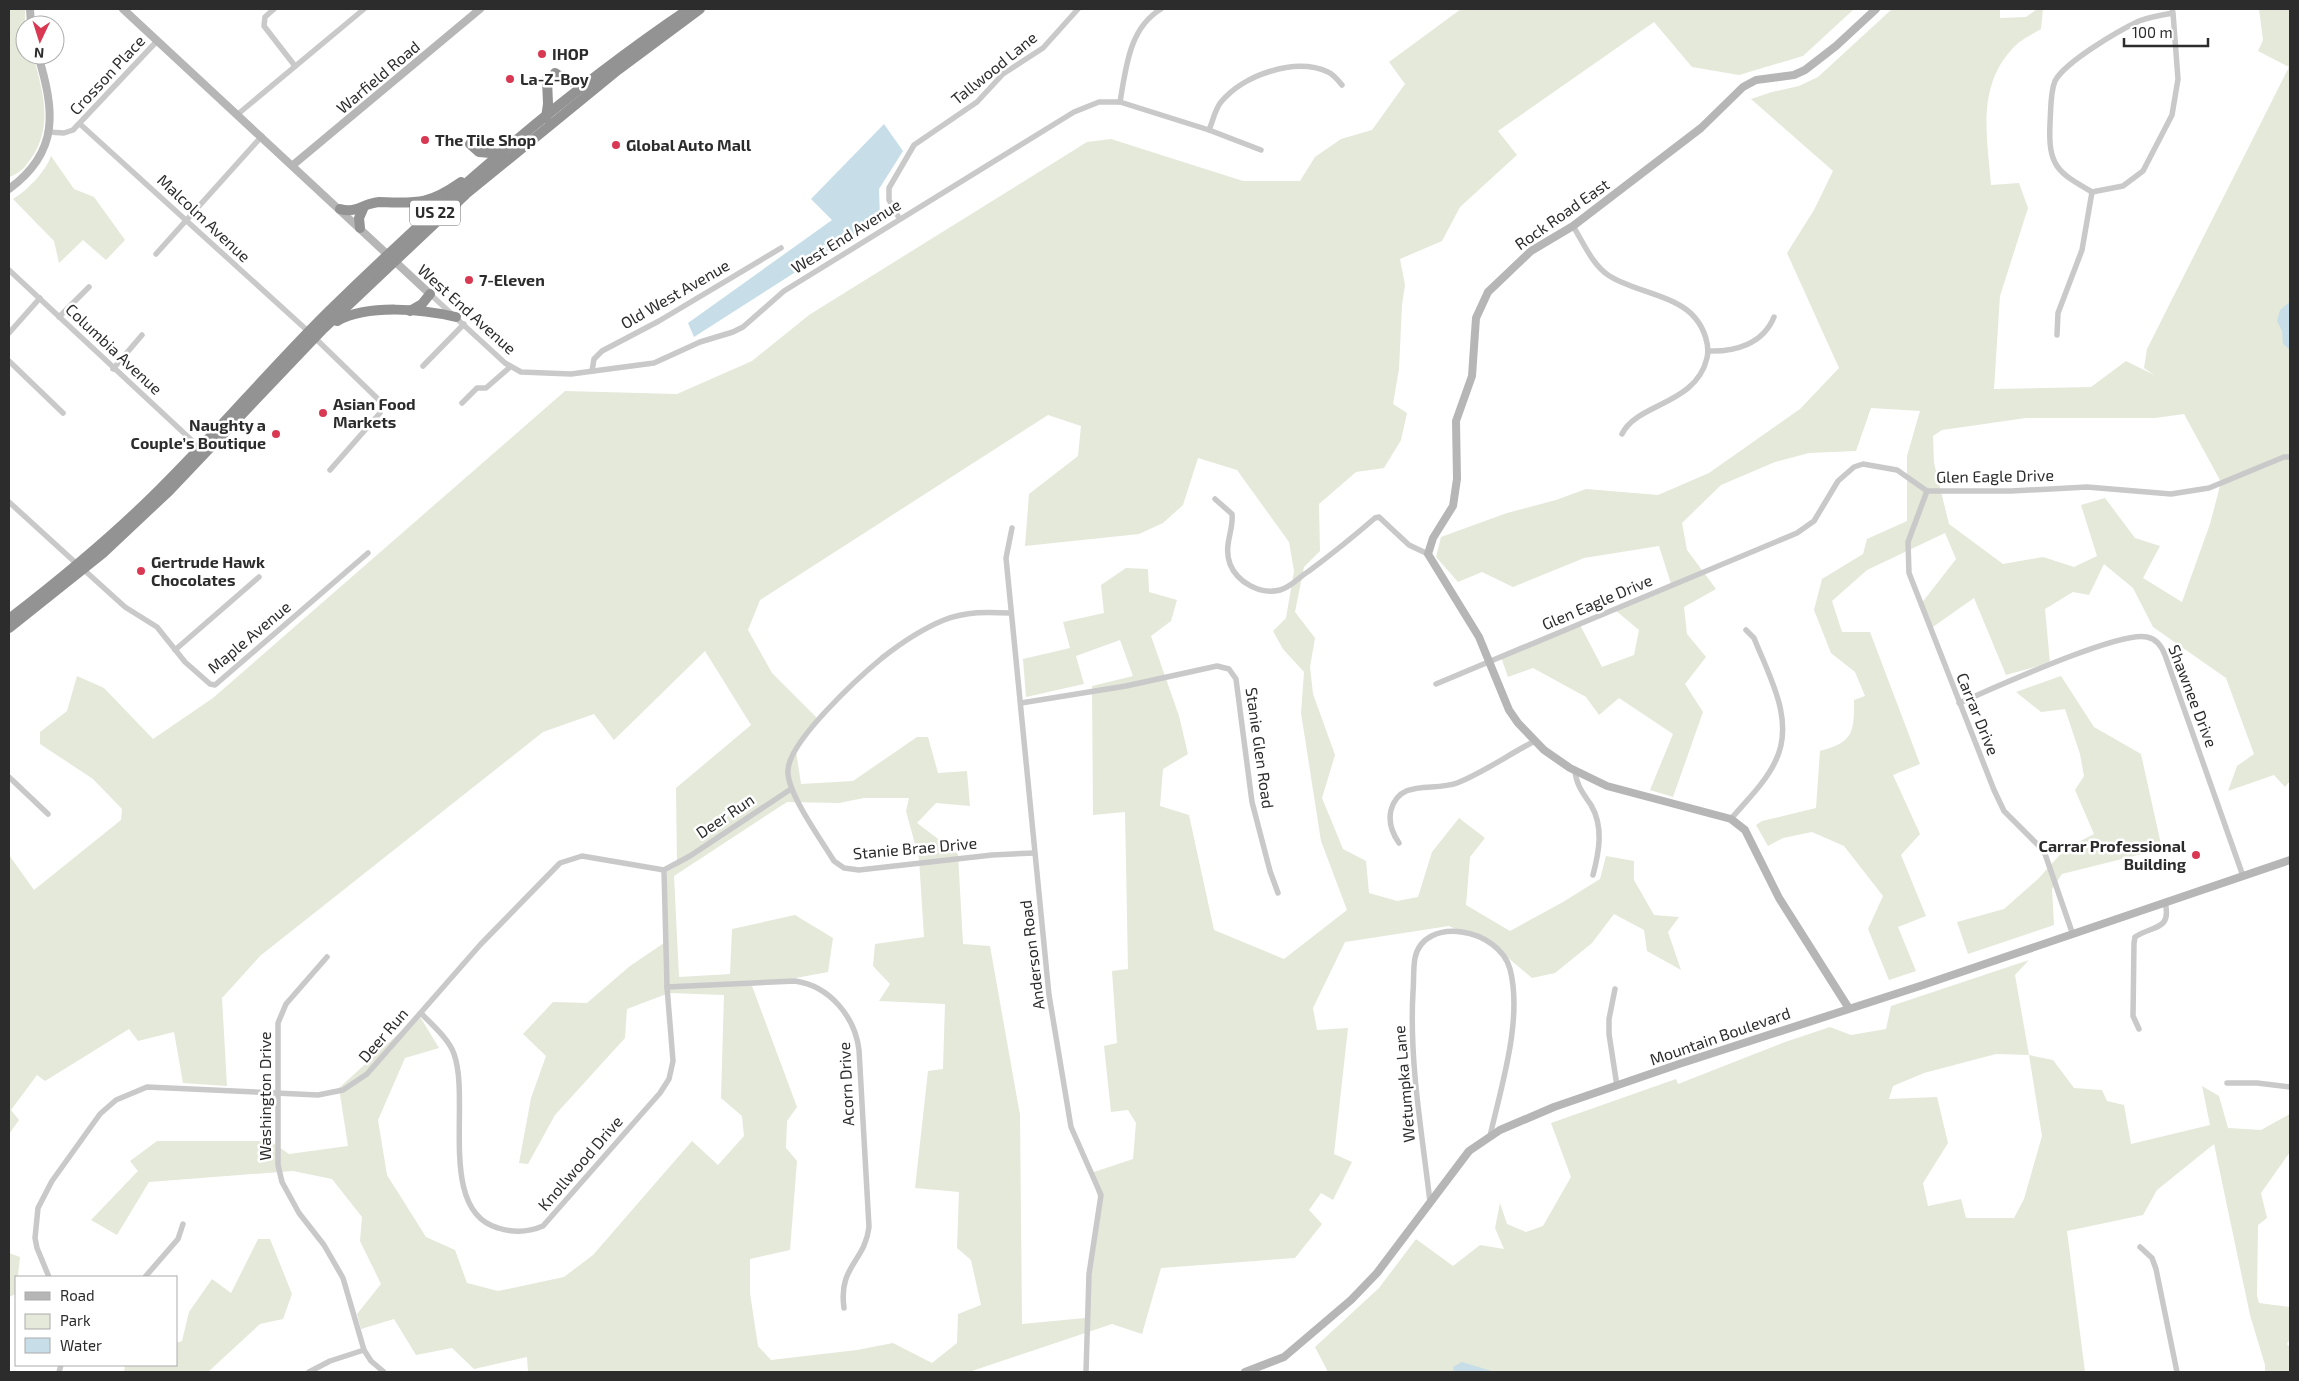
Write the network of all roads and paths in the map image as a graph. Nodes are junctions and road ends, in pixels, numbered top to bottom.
1 (123, 9) edge
2 (274, 9) edge
3 (364, 9) edge
4 (480, 9) edge
5 (689, 9) edge
6 (700, 9) edge
7 (1078, 9) edge
8 (1161, 9) edge
9 (1876, 9) edge
10 (2172, 11) edge
11 (157, 41) junction
12 (41, 65) edge
13 (295, 66) junction
14 (587, 84) junction
15 (1342, 85) dead end
16 (1120, 102) junction
17 (238, 114) junction
18 (546, 118) junction
19 (80, 124) junction
20 (1209, 130) junction
21 (48, 132) junction
22 (262, 136) junction
23 (470, 144) dead end
24 (1261, 150) dead end
25 (502, 154) junction
26 (293, 165) junction
27 (481, 170) junction
28 (9, 189) edge
29 (2092, 192) junction
30 (340, 209) junction
31 (363, 209) junction
32 (899, 218) junction
33 (185, 221) junction
34 (1572, 226) junction
35 (360, 228) junction
36 (781, 248) dead end
37 (156, 254) dead end
38 (392, 259) junction
39 (9, 270) edge
40 (88, 287) dead end
41 (430, 294) junction
42 (40, 298) junction
43 (410, 312) junction
44 (59, 317) junction
45 (1774, 317) dead end
46 (460, 321) junction
47 (323, 329) junction
48 (9, 333) edge
49 (2058, 334) dead end
50 (142, 335) dead end
51 (312, 335) junction
52 (1708, 351) junction
53 (9, 361) edge
54 (423, 366) dead end
55 (510, 367) junction
56 (113, 369) junction
57 (592, 371) junction
58 (462, 403) dead end
59 (63, 413) dead end
60 (1622, 434) dead end
61 (200, 448) junction
62 (2290, 457) edge
63 (330, 470) dead end
64 (1927, 491) junction
65 (1215, 500) dead end
66 (9, 502) edge
67 (1012, 528) dead end
68 (368, 552) dead end
69 (1428, 554) junction
70 (80, 567) junction
71 (259, 577) dead end
72 (1012, 613) junction
73 (9, 619) edge
74 (9, 628) edge
75 (1746, 630) dead end
76 (175, 650) junction
77 (1490, 662) junction
78 (1436, 684) dead end
79 (1021, 703) junction
80 (1959, 703) junction
81 (1535, 741) junction
82 (1575, 770) junction
83 (9, 777) edge
84 (791, 789) junction
85 (48, 814) dead end
86 (1731, 819) junction
87 (1399, 843) dead end
88 (1034, 853) junction
89 (2290, 860) edge
90 (664, 870) junction
91 (1593, 875) dead end
92 (2243, 876) junction
93 (1278, 893) dead end
94 (2165, 902) junction
95 (2072, 932) junction
96 (327, 957) dead end
97 (667, 987) junction
98 (1615, 989) dead end
99 (1848, 1008) junction
100 (421, 1013) junction
101 (2139, 1029) dead end
102 (2227, 1083) dead end
103 (1617, 1086) junction
104 (2290, 1089) edge
105 (278, 1093) junction
106 (1490, 1136) junction
107 (1430, 1202) junction
108 (183, 1224) dead end
109 (2140, 1247) dead end
110 (49, 1276) edge
111 (146, 1276) edge
112 (844, 1308) dead end
113 (364, 1350) junction
114 (309, 1372) edge
115 (384, 1372) edge
116 (1086, 1372) edge
117 (1245, 1372) edge
118 (2177, 1372) edge

1 - 11 street, West End Avenue
2 - 13 street
3 - 13 street
4 - 26 street, Warfield Road
5 - 14 highway, US 22
6 - 38 highway, US 22
7 - 32 street, Tallwood Lane
8 - 16 street
9 - 34 street, Rock Road East
10 - 29 street
10 - 29 street
11 - 17 street, West End Avenue
11 - 19 street, Crosson Place
12 - 21 street
13 - 17 street
14 - 18 highway, US 22
14 - 18 highway
15 - 20 street
16 - 20 street, West End Avenue
16 - 32 street, West End Avenue
17 - 22 street, West End Avenue
18 - 25 highway, US 22
19 - 21 street, Crosson Place
19 - 33 street, Malcolm Avenue
20 - 24 street, West End Avenue
21 - 28 street
22 - 26 street, West End Avenue
22 - 33 street
23 - 25 highway
25 - 27 highway, US 22
26 - 30 street, West End Avenue
27 - 31 highway
27 - 38 highway, US 22
29 - 49 street
30 - 31 highway
30 - 35 street, West End Avenue
31 - 35 highway
32 - 57 street, West End Avenue
33 - 37 street
33 - 51 street, Malcolm Avenue
34 - 52 street
34 - 69 street, Rock Road East
35 - 38 street, West End Avenue
36 - 57 street, Old West Avenue
38 - 41 street, West End Avenue
38 - 47 highway, US 22
38 - 51 highway, US 22
39 - 42 street, Columbia Avenue
40 - 44 street
41 - 43 highway
41 - 46 street, West End Avenue
42 - 44 street, Columbia Avenue
42 - 48 street
43 - 46 highway
43 - 47 highway
44 - 56 street, Columbia Avenue
45 - 52 street
46 - 54 street
46 - 55 street, West End Avenue
47 - 51 highway, US 22
50 - 56 street
51 - 61 highway, US 22
51 - 63 street, Malcolm Avenue
51 - 70 highway, US 22
52 - 60 street
53 - 59 street
55 - 57 street, West End Avenue
55 - 58 street
56 - 61 street, Columbia Avenue
61 - 70 highway, US 22
62 - 64 street, Glen Eagle Drive
64 - 77 street, Glen Eagle Drive
64 - 80 street, Carrar Drive
65 - 69 street
66 - 70 street, Maple Avenue
67 - 72 street, Anderson Road
68 - 76 street, Maple Avenue
69 - 77 street
70 - 73 highway, US 22
70 - 74 highway, US 22
70 - 76 street, Maple Avenue
71 - 76 street
72 - 79 street, Anderson Road
72 - 84 street, Stanie Brae Drive
75 - 86 street
77 - 78 street, Glen Eagle Drive
77 - 81 street
79 - 88 street, Anderson Road
79 - 93 street, Stanie Glen Road
80 - 92 street, Shawnee Drive
80 - 95 street, Carrar Drive
81 - 82 street
81 - 87 street
82 - 86 street
82 - 91 street
83 - 85 street
84 - 88 street, Stanie Brae Drive
84 - 90 street, Deer Run
86 - 99 street
88 - 116 street, Anderson Road
89 - 92 street, Mountain Boulevard
90 - 97 street, Knollwood Drive
90 - 100 street, Deer Run
92 - 94 street, Mountain Boulevard
94 - 95 street, Mountain Boulevard
94 - 101 street
95 - 99 street, Mountain Boulevard
96 - 105 street, Washington Drive
97 - 100 street, Knollwood Drive
97 - 112 street, Acorn Drive
98 - 103 street
99 - 103 street, Mountain Boulevard
100 - 105 street, Deer Run
102 - 104 street
103 - 106 street, Mountain Boulevard
105 - 110 street, Deer Run
105 - 113 street, Washington Drive
106 - 107 street, Mountain Boulevard
106 - 107 street, Wetumpka Lane
107 - 117 street, Mountain Boulevard
108 - 111 street
109 - 118 street
113 - 114 street
113 - 115 street, Washington Drive

